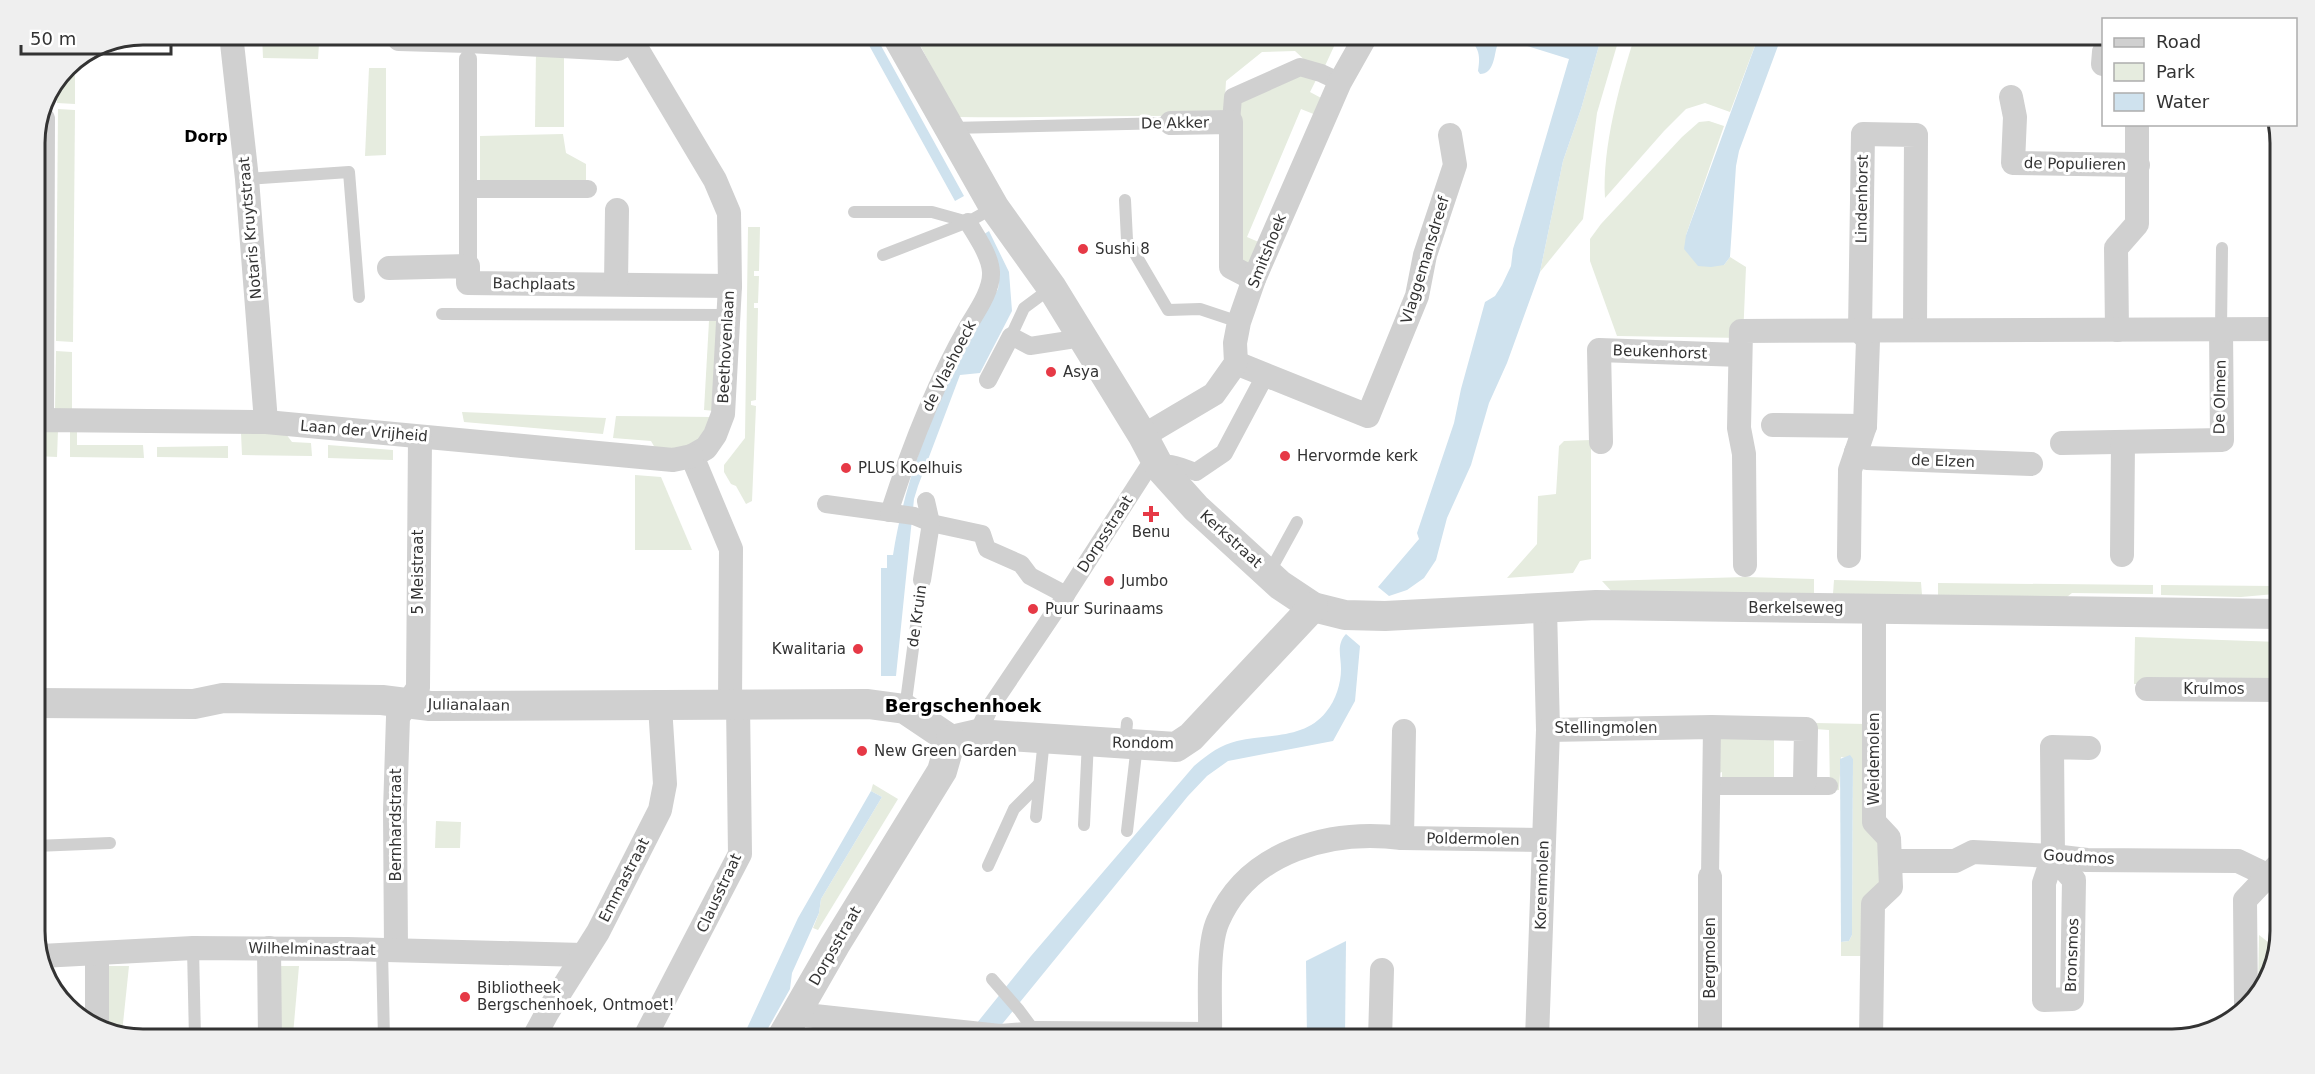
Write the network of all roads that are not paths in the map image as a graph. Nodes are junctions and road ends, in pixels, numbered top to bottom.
1 (232, 45) edge
2 (457, 45) edge
3 (489, 45) edge
4 (622, 45) edge
5 (634, 45) edge
6 (902, 45) edge
7 (1361, 45) edge
8 (1340, 82) junction
9 (2011, 97) dead end
10 (1231, 122) junction
11 (1171, 123) joint
12 (2137, 126) edge
13 (949, 128) junction
14 (1450, 135) dead end
15 (2138, 165) junction
16 (247, 179) junction
17 (468, 189) junction
18 (588, 189) dead end
19 (1125, 200) dead end
20 (994, 207) junction
21 (617, 210) dead end
22 (854, 212) dead end
23 (968, 222) junction
24 (2222, 248) dead end
25 (883, 255) dead end
26 (468, 266) junction
27 (389, 267) dead end
28 (1254, 279) junction
29 (616, 284) junction
30 (730, 286) junction
31 (1052, 288) junction
32 (359, 297) dead end
33 (442, 314) dead end
34 (728, 315) junction
35 (1239, 322) junction
36 (2221, 329) junction
37 (2270, 329) edge
38 (1915, 330) junction
39 (2117, 330) junction
40 (1860, 331) junction
41 (1080, 334) junction
42 (1011, 336) junction
43 (1740, 355) junction
44 (1236, 363) junction
45 (1266, 374) junction
46 (988, 380) dead end
47 (45, 421) edge
48 (266, 422) junction
49 (1773, 424) dead end
50 (1865, 426) junction
51 (1143, 436) junction
52 (420, 437) junction
53 (1601, 442) dead end
54 (2123, 442) junction
55 (2062, 443) dead end
56 (1856, 452) junction
57 (693, 456) junction
58 (1157, 463) junction
59 (2031, 464) dead end
60 (926, 501) dead end
61 (826, 504) dead end
62 (900, 514) junction
63 (1297, 522) dead end
64 (931, 523) junction
65 (2122, 555) dead end
66 (1849, 556) dead end
67 (1745, 565) dead end
68 (1269, 573) junction
69 (922, 580) joint
70 (1066, 595) junction
71 (1312, 607) junction
72 (1545, 608) junction
73 (1874, 609) junction
74 (2270, 614) edge
75 (2147, 689) dead end
76 (2270, 690) edge
77 (45, 703) edge
78 (407, 703) junction
79 (734, 704) junction
80 (660, 706) junction
81 (905, 709) junction
82 (1712, 727) junction
83 (1548, 730) junction
84 (1404, 731) dead end
85 (964, 737) junction
86 (1130, 737) junction
87 (1044, 739) junction
88 (1088, 741) junction
89 (2089, 748) dead end
90 (1805, 781) dead end
91 (1038, 785) junction
92 (1713, 786) junction
93 (1829, 786) dead end
94 (1036, 817) dead end
95 (1084, 825) dead end
96 (1127, 831) dead end
97 (1402, 838) junction
98 (1544, 840) junction
99 (110, 843) dead end
100 (45, 846) edge
101 (2053, 856) junction
102 (1890, 861) junction
103 (988, 866) dead end
104 (2270, 868) edge
105 (2270, 873) edge
106 (1710, 877) joint
107 (193, 948) junction
108 (269, 948) junction
109 (389, 950) junction
110 (97, 954) junction
111 (583, 955) junction
112 (48, 956) edge
113 (1382, 970) dead end
114 (992, 980) dead end
115 (2246, 995) edge
116 (796, 1014) junction
117 (97, 1018) edge
118 (195, 1029) edge
119 (270, 1029) edge
120 (385, 1029) edge
121 (539, 1029) edge
122 (649, 1029) edge
123 (787, 1029) edge
124 (927, 1029) edge
125 (1032, 1029) edge
126 (1210, 1029) edge
127 (1380, 1029) edge
128 (1537, 1029) edge
129 (1710, 1029) edge
130 (1871, 1029) edge

1 - 16 street, Notaris Kruytstraat
2 - 17 street
3 - 4 street
5 - 30 street, Beethovenlaan
6 - 13 street
7 - 8 street, Smitshoek
8 - 10 street
8 - 28 street, Smitshoek
9 - 15 street, de Populieren
10 - 11 street, De Akker
10 - 28 street, De Akker
11 - 13 lane, De Akker
12 - 15 street, de Populieren
13 - 20 street
14 - 45 street, Vlaggemansdreef
15 - 39 street, de Populieren
16 - 32 lane
16 - 48 street, Notaris Kruytstraat
17 - 18 street
17 - 26 street
19 - 35 lane
20 - 23 lane
20 - 31 street
21 - 29 street
22 - 23 lane
23 - 25 lane
23 - 62 street, de Vlashoeck
24 - 36 lane
26 - 27 street
26 - 29 street, Bachplaats
28 - 35 street, Smitshoek
29 - 30 street, Bachplaats
30 - 34 street, Beethovenlaan
31 - 41 street
31 - 42 lane
33 - 34 lane
34 - 57 street, Beethovenlaan
35 - 44 street, Smitshoek
36 - 37 street
36 - 39 street
36 - 54 street, De Olmen
38 - 39 street
38 - 40 street
38 - 40 street, Lindenhorst
40 - 43 street
40 - 50 street
41 - 42 street
41 - 51 street
42 - 46 street
43 - 53 street, Beukenhorst
43 - 67 street
44 - 45 street, Vlaggemansdreef
44 - 51 street
45 - 58 street
47 - 48 street, Laan der Vrijheid
48 - 52 street, Laan der Vrijheid
49 - 50 street
50 - 56 street
51 - 58 street
52 - 57 street, Laan der Vrijheid
52 - 78 street, 5 Meistraat
54 - 55 street, De Olmen
54 - 65 street
56 - 59 street, de Elzen
56 - 66 street
57 - 79 street
58 - 68 street, Kerkstraat
58 - 70 street, Dorpsstraat
60 - 64 street, de Kruin
61 - 62 street
62 - 64 street
63 - 68 lane
64 - 69 street, de Kruin
64 - 70 street
68 - 71 street, Kerkstraat
69 - 81 lane, de Kruin
70 - 85 street, Dorpsstraat
71 - 72 street, Berkelseweg
71 - 86 street, Rondom
72 - 73 street, Berkelseweg
72 - 83 street, Stellingmolen
73 - 74 street, Berkelseweg
73 - 102 street, Weidemolen
75 - 76 street, Krulmos
77 - 78 street, Julianalaan
78 - 80 street, Julianalaan
78 - 109 street, Bernhardstraat
79 - 80 street, Julianalaan
79 - 81 street, Julianalaan
79 - 122 street, Clausstraat
80 - 111 street, Emmastraat
81 - 85 street
82 - 83 street, Stellingmolen
82 - 90 street, Stellingmolen
82 - 92 street
83 - 98 street, Korenmolen
84 - 97 street
85 - 87 street, Rondom
85 - 116 street, Dorpsstraat
86 - 88 street, Rondom
86 - 96 lane
87 - 88 street, Rondom
87 - 91 lane
88 - 95 lane
89 - 101 street, Bronsmos
91 - 94 lane
91 - 103 lane
92 - 93 street
92 - 106 street
97 - 98 street, Poldermolen
97 - 126 street, Poldermolen
98 - 128 street, Korenmolen
99 - 100 lane
101 - 101 street, Bronsmos
101 - 102 street, Goudmos
101 - 104 street, Goudmos
102 - 130 street, Weidemolen
105 - 115 street
106 - 129 street, Bergmolen
107 - 108 street, Wilhelminastraat
107 - 110 street, Wilhelminastraat
107 - 118 lane
108 - 109 street, Wilhelminastraat
108 - 119 street
109 - 111 street, Wilhelminastraat
109 - 120 lane
110 - 112 street, Wilhelminastraat
110 - 117 street
111 - 121 street, Emmastraat
113 - 127 street
114 - 125 lane
116 - 123 street, Dorpsstraat
116 - 124 street

